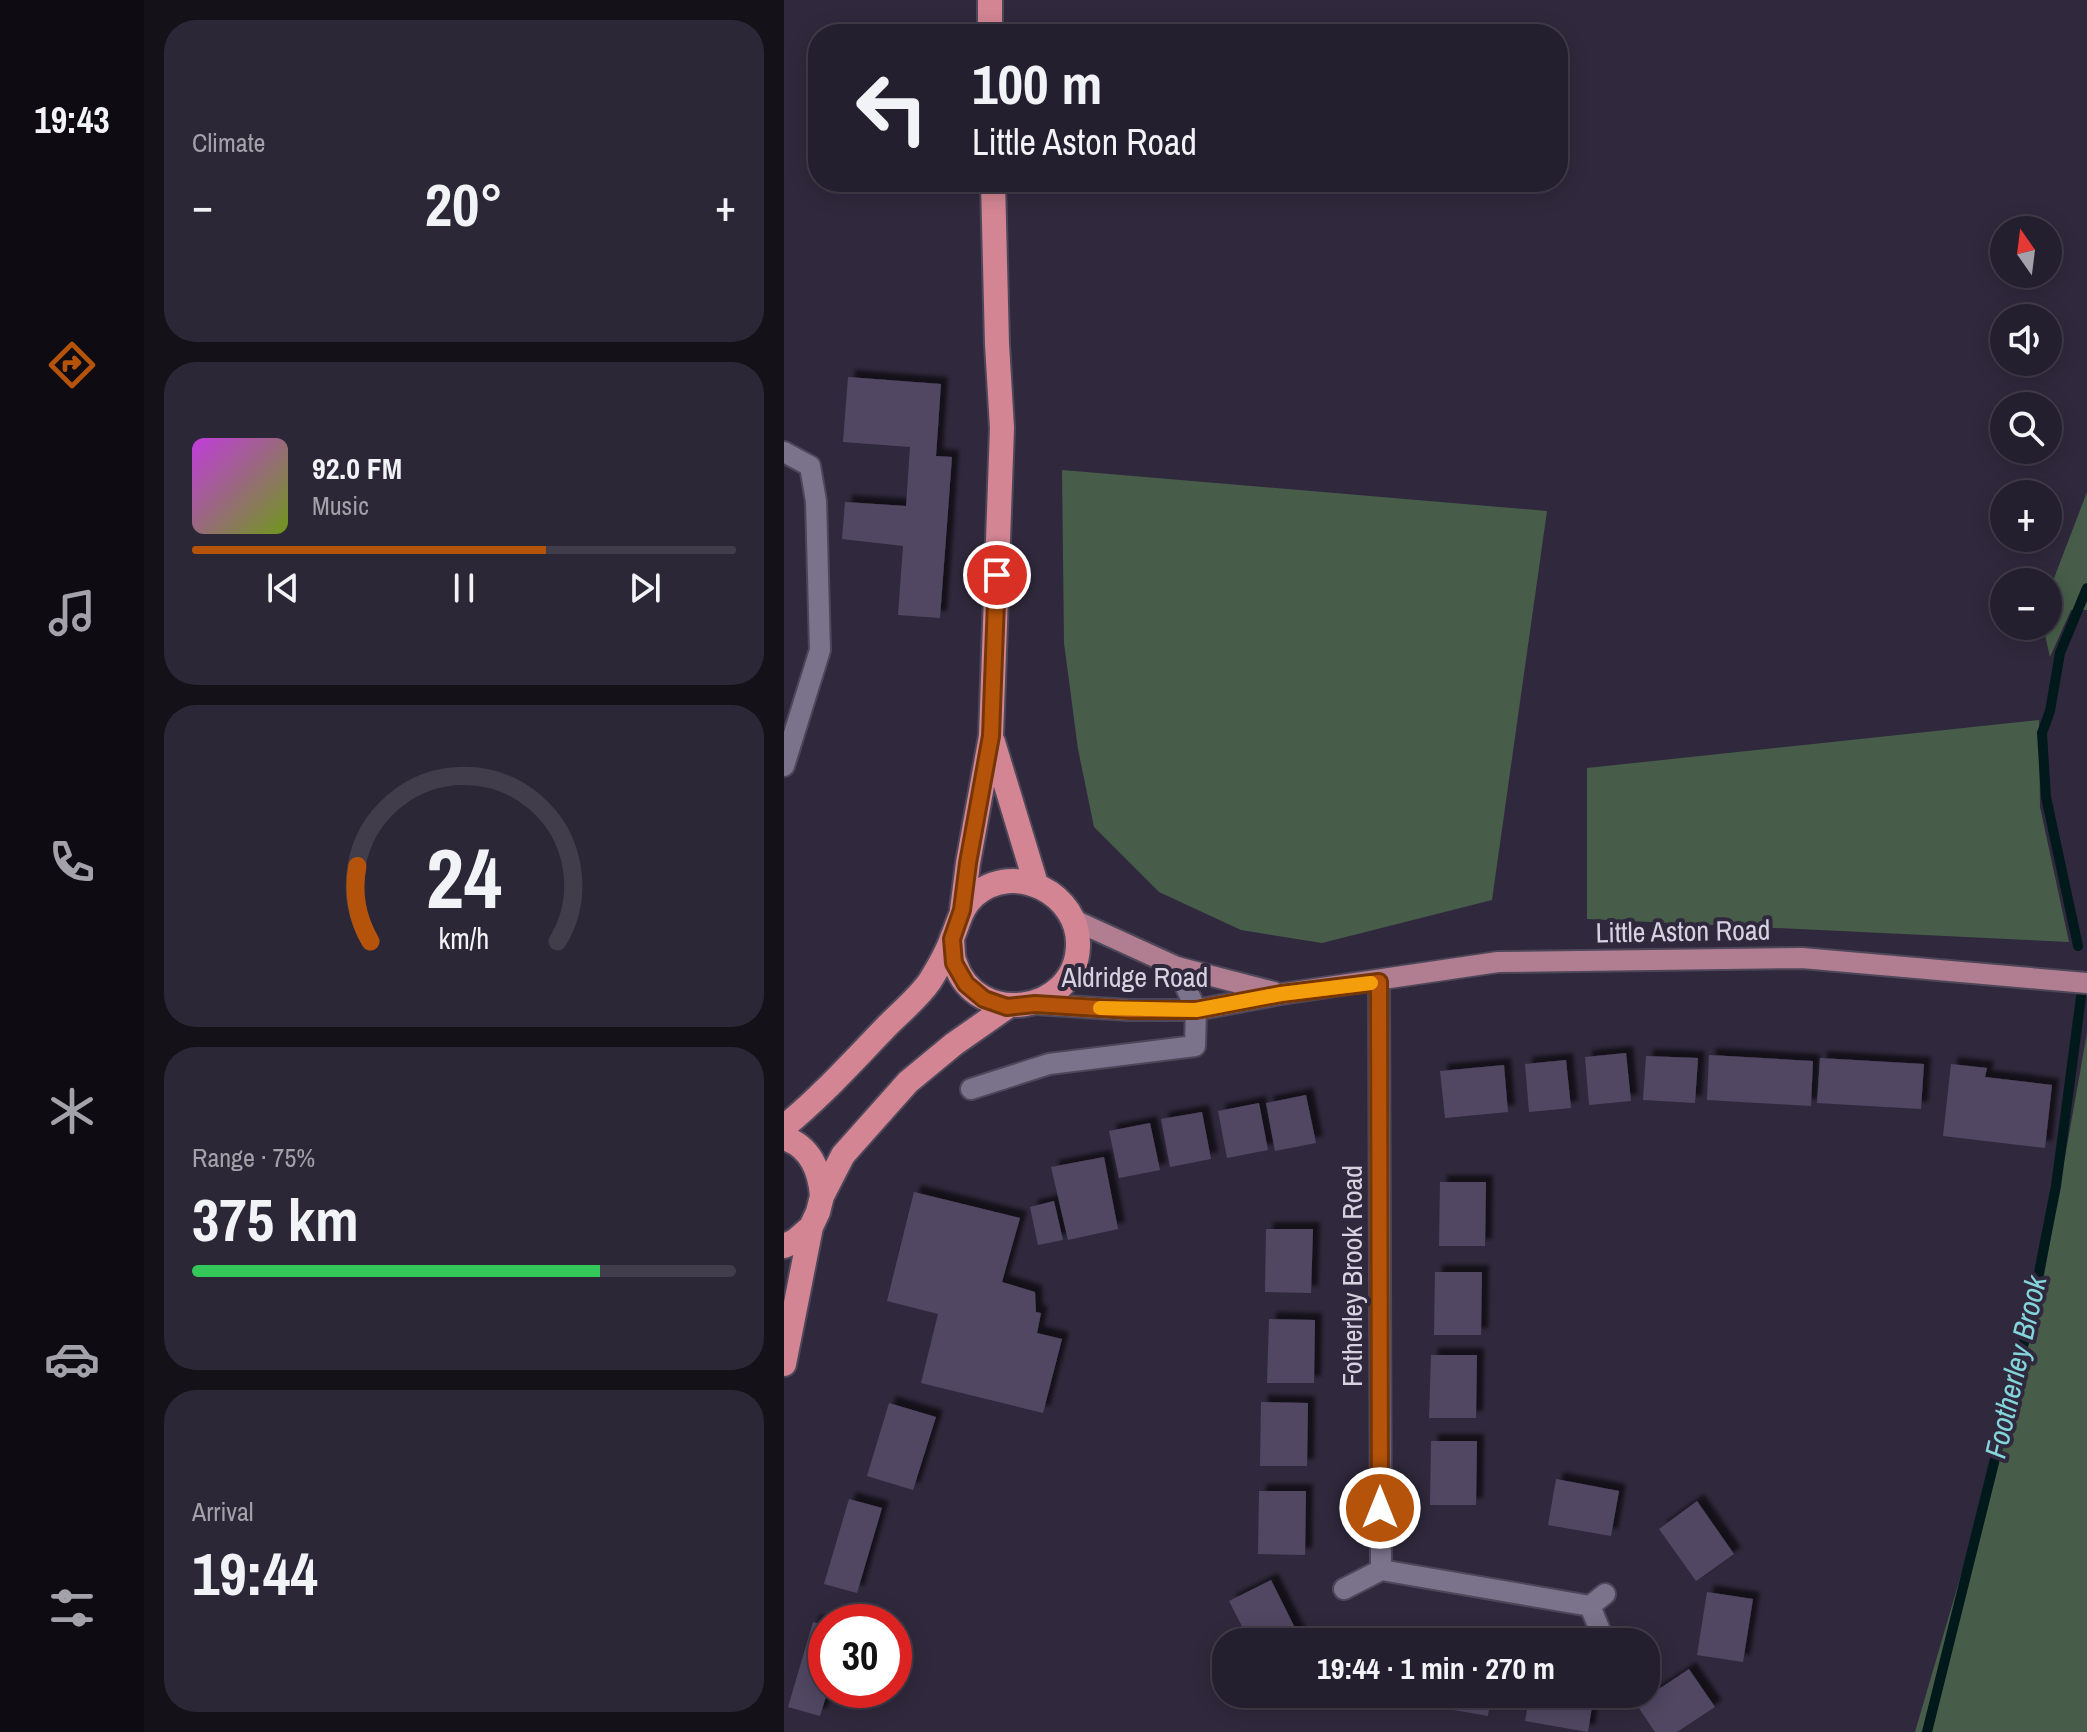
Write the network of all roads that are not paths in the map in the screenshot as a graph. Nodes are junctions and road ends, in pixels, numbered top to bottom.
1 (990, 0) edge
2 (990, 24) edge
3 (993, 192) edge
4 (784, 452) edge
5 (991, 736) junction
6 (784, 766) edge
7 (1036, 884) junction
8 (962, 910) junction
9 (1074, 920) junction
10 (952, 939) junction
11 (1177, 967) junction
12 (1379, 982) junction
13 (2087, 983) edge
14 (1281, 994) junction
15 (1035, 1004) junction
16 (1007, 1007) junction
17 (1196, 1010) junction
18 (971, 1089) dead end
19 (784, 1127) edge
20 (784, 1138) edge
21 (822, 1196) junction
22 (811, 1227) junction
23 (784, 1246) edge
24 (784, 1364) edge
25 (1381, 1570) junction
26 (1344, 1589) dead end
27 (1601, 1628) edge

1 - 2 highway
3 - 5 highway
4 - 6 street
5 - 7 highway
5 - 8 highway
7 - 8 highway
7 - 9 highway
8 - 10 highway
9 - 11 main road
9 - 15 highway
10 - 16 highway
10 - 19 highway
11 - 14 main road
11 - 17 street
12 - 13 main road, Little Aston Road
12 - 14 main road, Little Aston Road
12 - 25 street, Fotherley Brook Road
14 - 17 main road, Aldridge Road
15 - 16 highway
15 - 17 main road, Aldridge Road
16 - 21 highway
17 - 18 street
20 - 21 highway
21 - 22 highway
22 - 23 highway
22 - 24 highway
25 - 26 street
25 - 27 street

